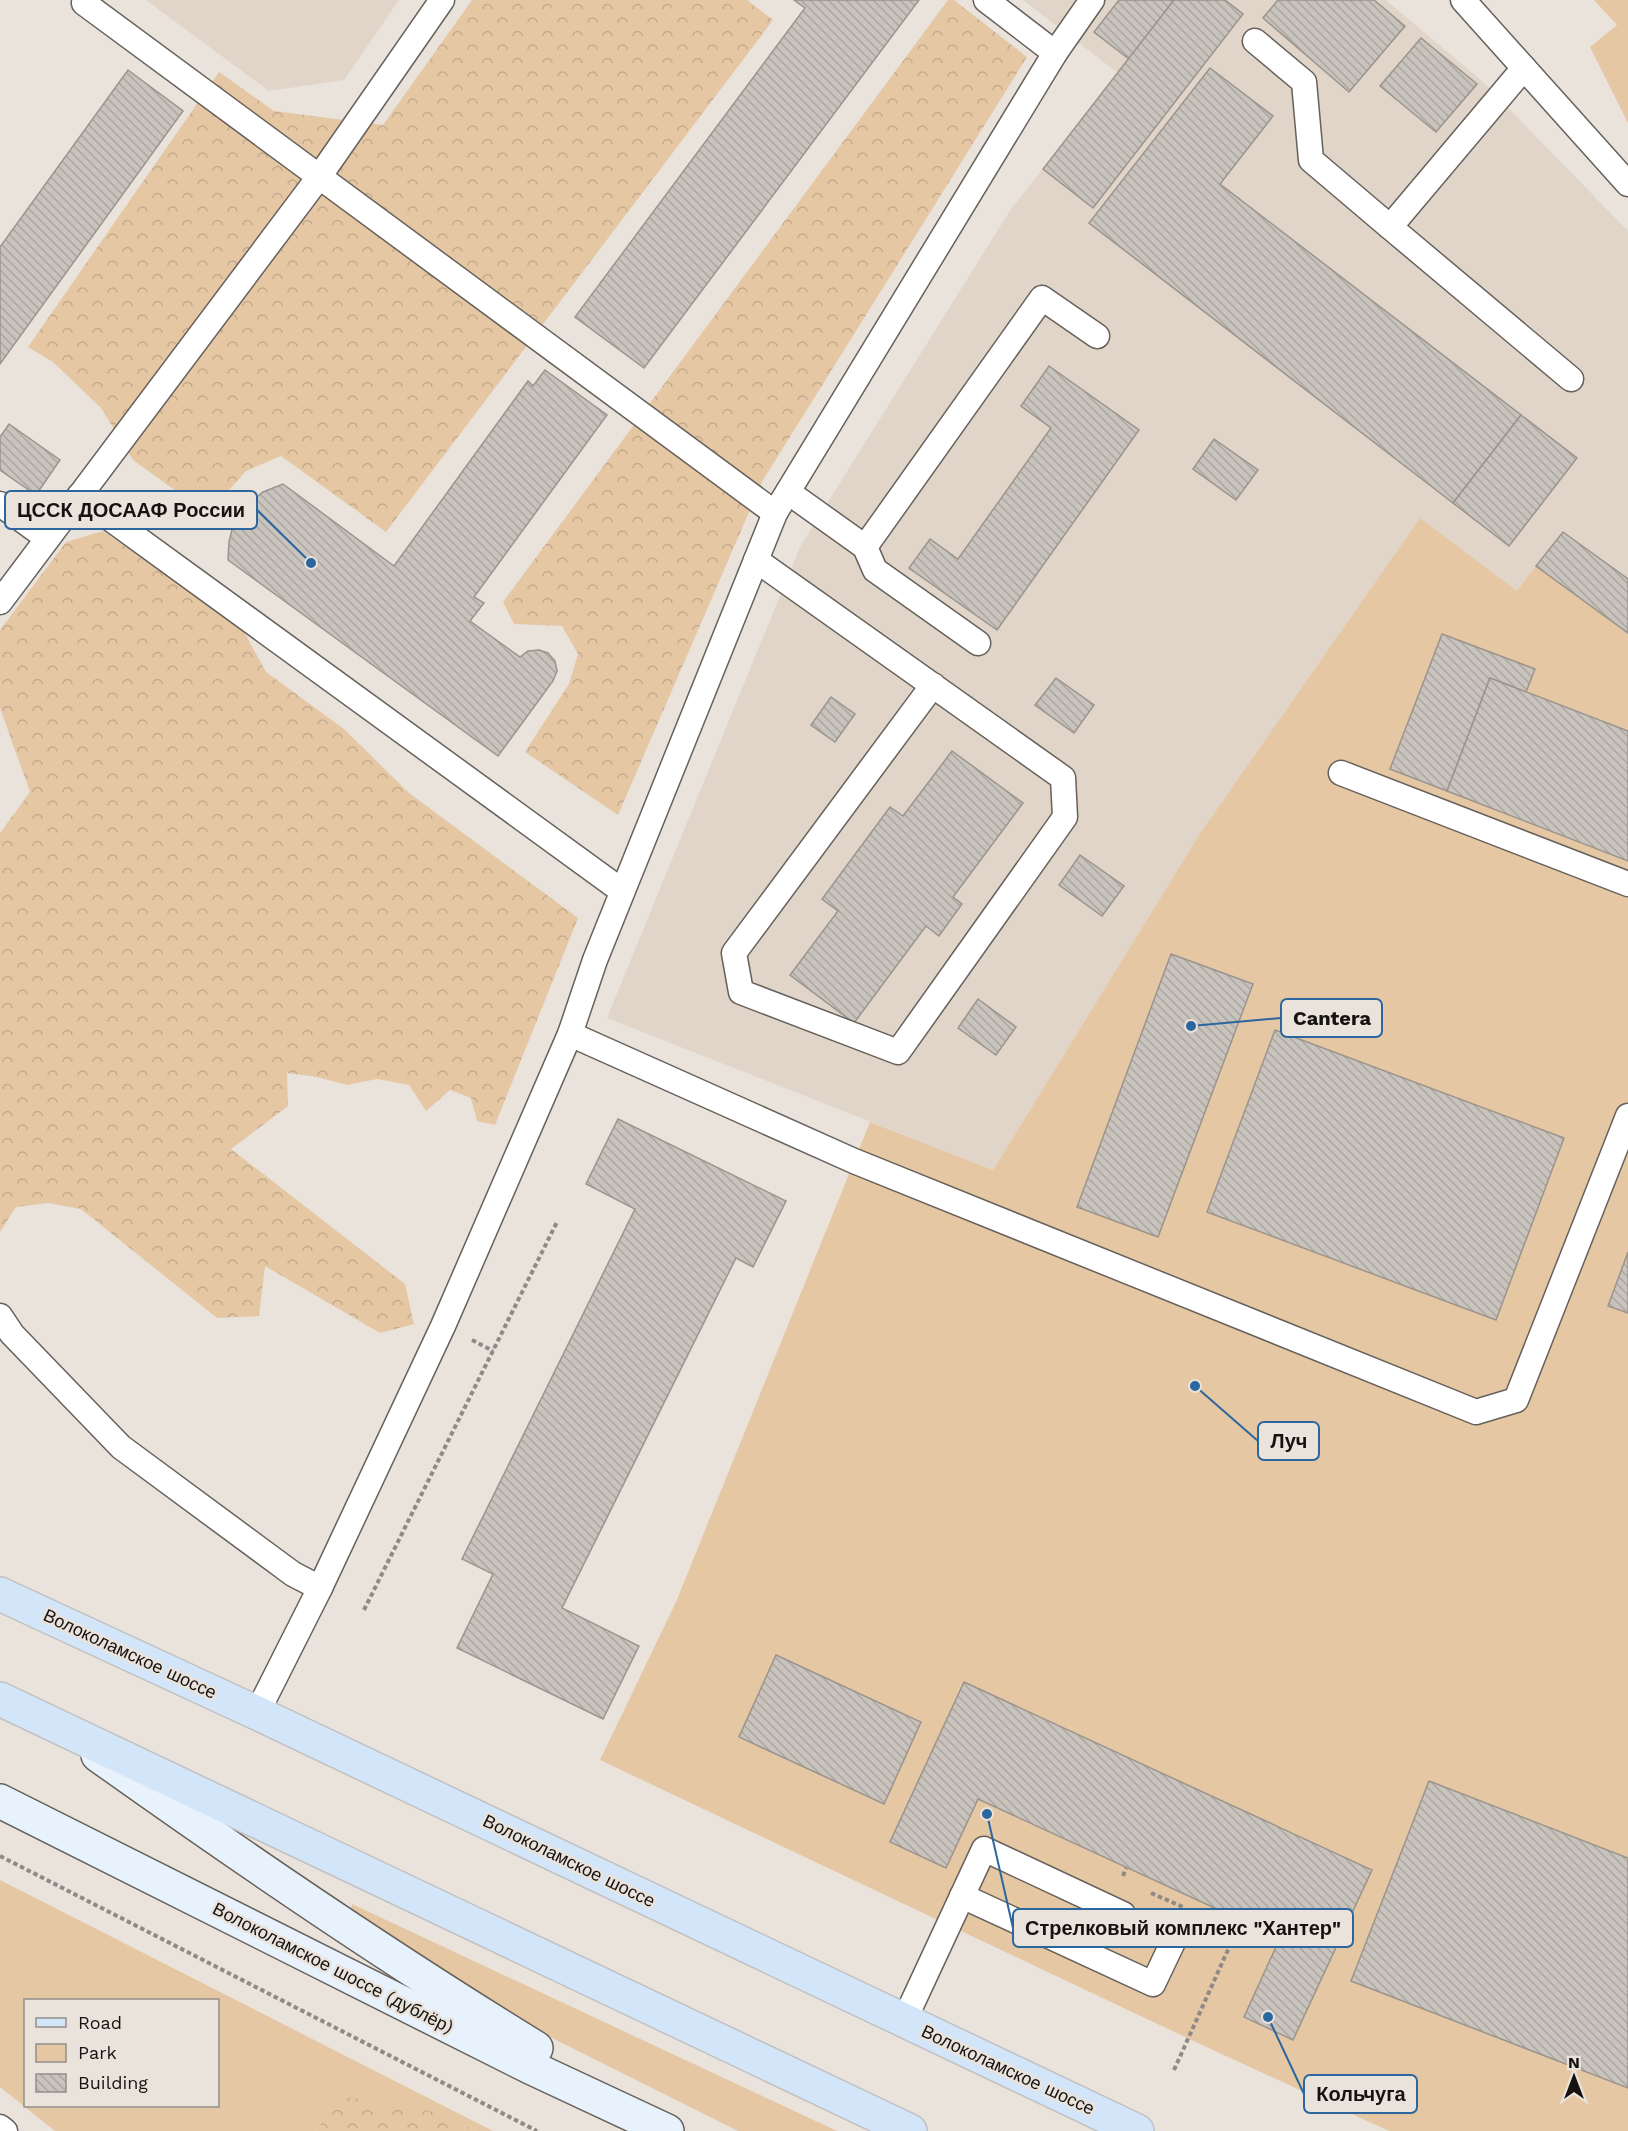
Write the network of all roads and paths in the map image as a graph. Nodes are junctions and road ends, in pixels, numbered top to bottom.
1 (86, 0) edge
2 (442, 0) edge
3 (986, 0) edge
4 (1092, 0) edge
5 (1463, 0) edge
6 (1255, 41) dead end
7 (1055, 53) junction
8 (1524, 68) junction
9 (319, 177) junction
10 (1628, 184) edge
11 (1390, 227) junction
12 (1096, 336) dead end
13 (1571, 379) dead end
14 (788, 492) junction
15 (79, 496) junction
16 (0, 504) edge
17 (775, 513) junction
18 (47, 538) junction
19 (865, 546) junction
20 (756, 560) junction
21 (0, 602) edge
22 (978, 643) dead end
23 (933, 686) junction
24 (1341, 773) dead end
25 (1628, 884) edge
26 (622, 891) junction
27 (570, 1034) junction
28 (1628, 1116) edge
29 (556, 1222) dead end
30 (0, 1316) edge
31 (320, 1588) junction
32 (0, 1594) edge
33 (364, 1610) dead end
34 (0, 1699) edge
35 (258, 1713) junction
36 (52, 1723) junction
37 (0, 1801) edge
38 (0, 1856) edge
39 (962, 1896) junction
40 (1123, 1914) dead end
41 (1173, 1942) dead end
42 (904, 2022) junction
43 (0, 2127) edge
44 (4, 2131) edge
45 (537, 2131) edge
46 (669, 2131) edge
47 (910, 2131) edge
48 (1137, 2131) edge

1 - 9 lane
2 - 9 lane
3 - 7 lane
4 - 7 lane
5 - 8 lane
6 - 11 lane
7 - 14 lane
8 - 10 lane
8 - 11 lane
9 - 15 lane
9 - 17 lane
11 - 13 lane
12 - 19 lane
14 - 17 lane
14 - 19 lane
15 - 18 lane
15 - 26 lane
16 - 18 lane
17 - 20 lane
18 - 21 lane
19 - 22 lane
20 - 23 lane
20 - 26 lane
23 - 23 lane
24 - 25 lane
26 - 27 lane
27 - 28 lane
27 - 31 lane
29 - 33 path
30 - 31 lane
31 - 35 lane
32 - 35 main road, Волоколамское шоссе
34 - 36 main road
35 - 42 main road, Волоколамское шоссе
36 - 46 main road
36 - 47 main road
37 - 46 main road, Волоколамское шоссе (дублёр)
38 - 45 path
39 - 40 lane
39 - 41 lane
39 - 42 lane
42 - 48 main road, Волоколамское шоссе
43 - 44 lane

